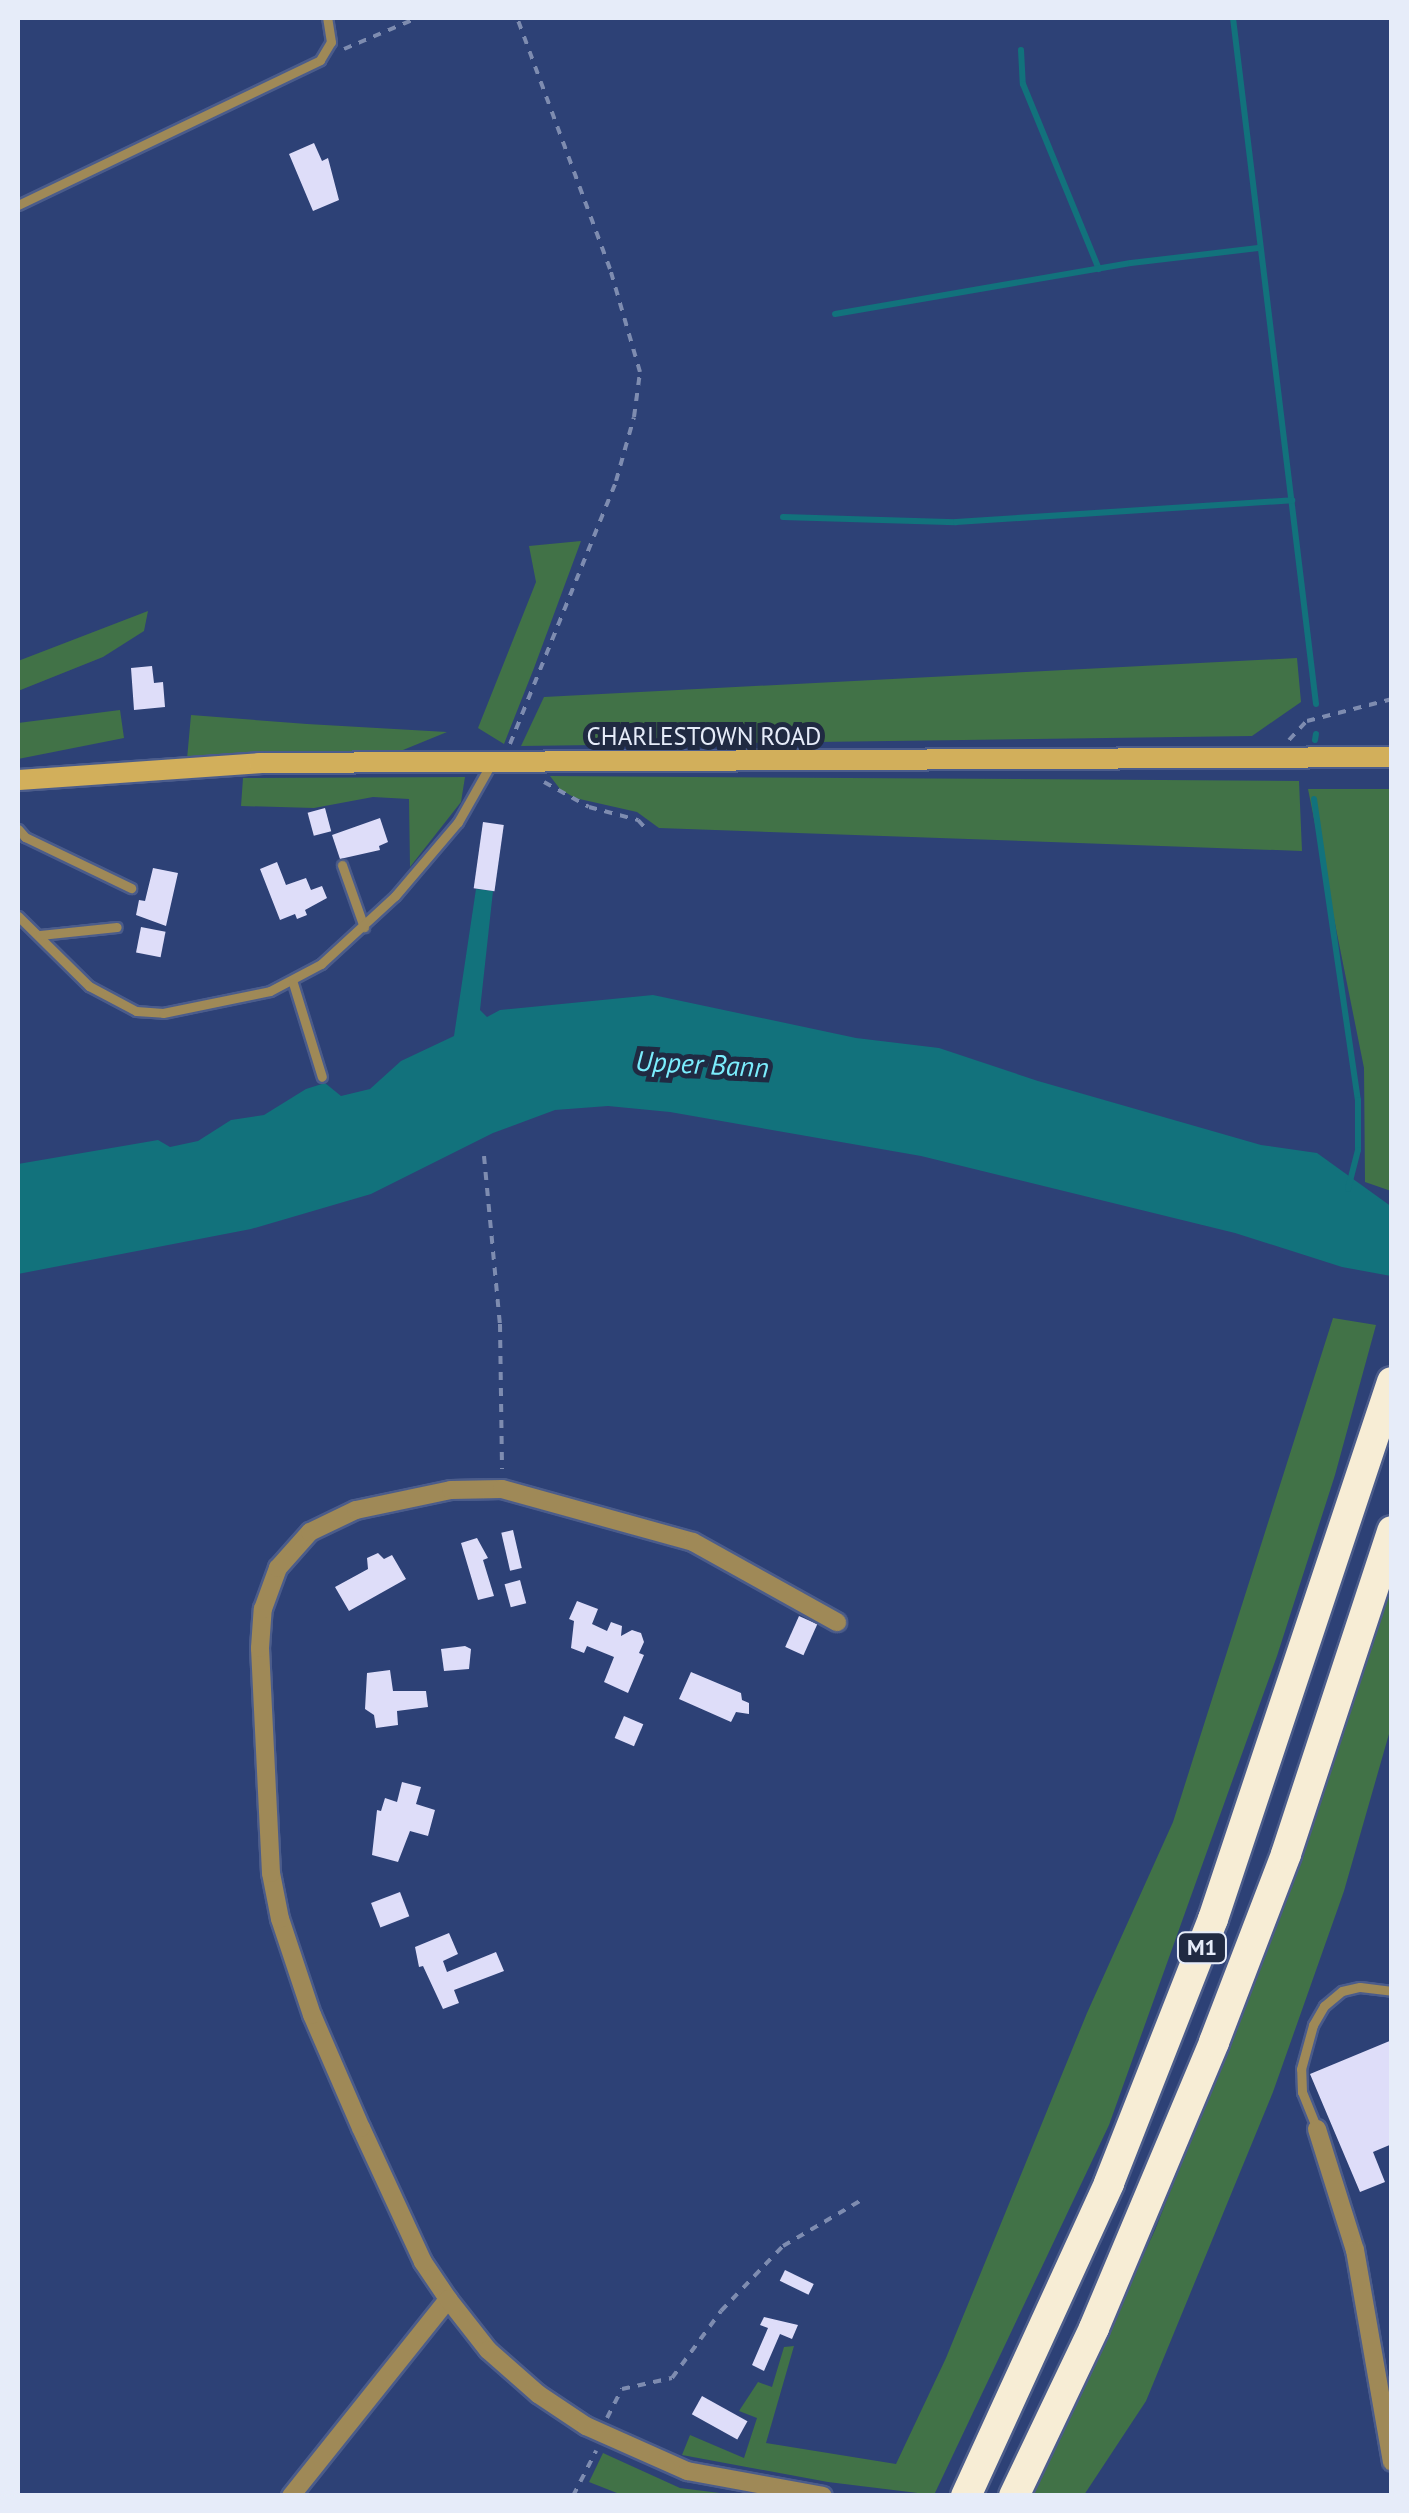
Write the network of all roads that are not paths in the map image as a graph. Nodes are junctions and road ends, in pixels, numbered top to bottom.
1 (326, 18) edge
2 (18, 205) edge
3 (1392, 758) edge
4 (497, 762) junction
5 (18, 780) edge
6 (18, 830) edge
7 (342, 864) dead end
8 (130, 888) dead end
9 (18, 916) edge
10 (364, 926) junction
11 (117, 927) dead end
12 (40, 935) junction
13 (293, 983) junction
14 (322, 1077) dead end
15 (1392, 1382) edge
16 (1392, 1531) edge
17 (837, 1622) dead end
18 (1392, 1991) edge
19 (1316, 2129) joint
20 (448, 2299) junction
21 (1392, 2462) edge
22 (291, 2496) edge
23 (823, 2496) edge
24 (966, 2496) edge
25 (1014, 2496) edge

1 - 2 lane
3 - 4 main road, CHARLESTOWN ROAD
4 - 5 main road, CHARLESTOWN ROAD
4 - 10 lane
6 - 8 lane
7 - 10 lane
9 - 12 lane
10 - 13 lane
11 - 12 lane
12 - 13 lane
13 - 14 lane
15 - 24 highway, M1
16 - 25 highway, M1
17 - 20 street
18 - 19 lane
19 - 21 street
20 - 22 street
20 - 23 street

